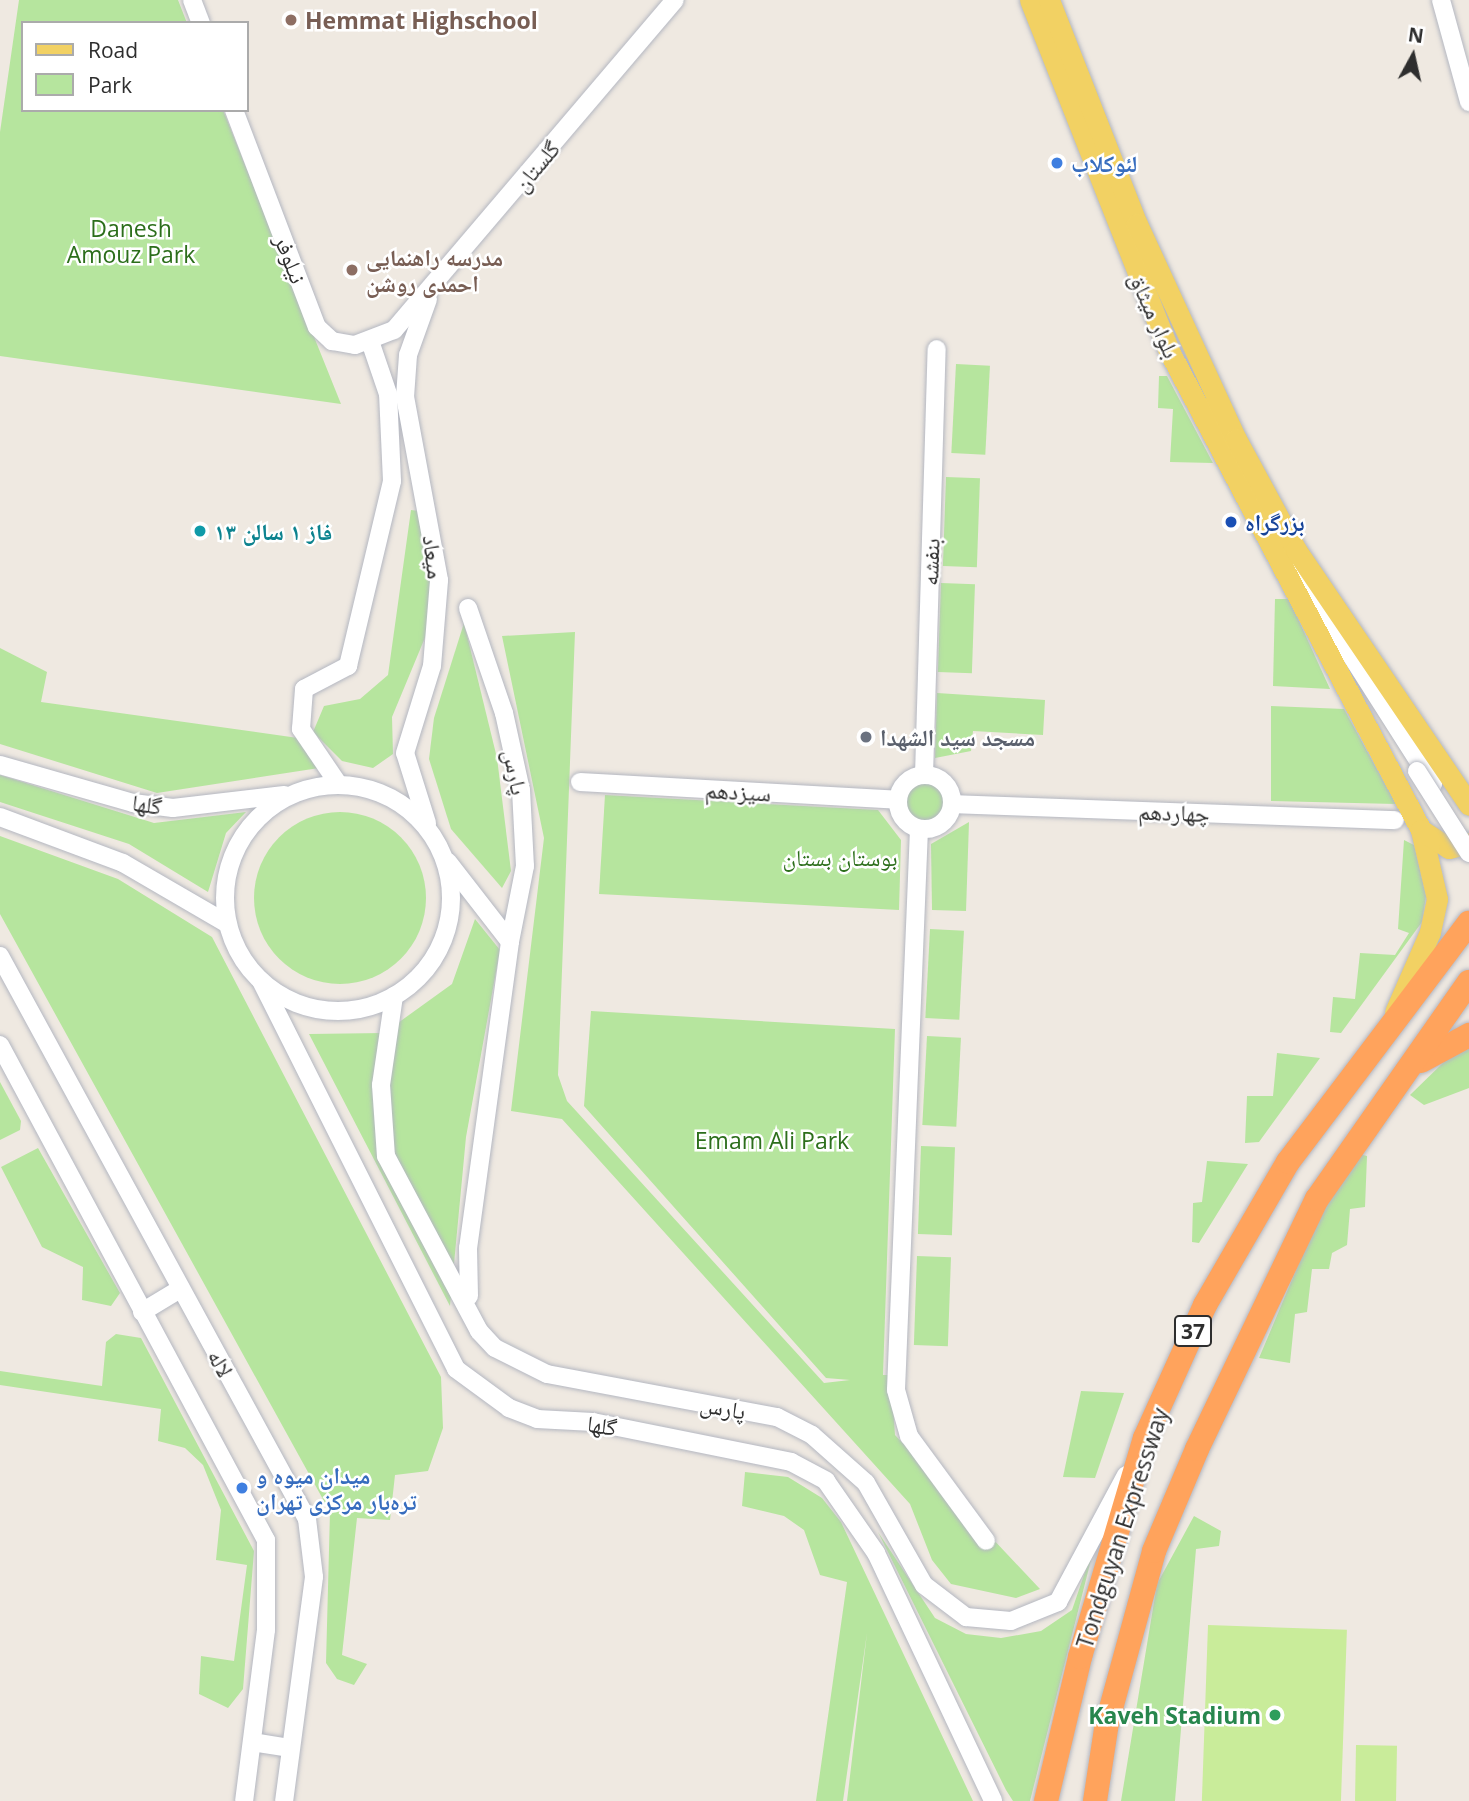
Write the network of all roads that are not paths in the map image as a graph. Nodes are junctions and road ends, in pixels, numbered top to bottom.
1 (192, 0) edge
2 (675, 0) edge
3 (1030, 0) edge
4 (1049, 0) edge
5 (1441, 0) edge
6 (657, 8) edge
7 (200, 21) edge
8 (1469, 102) edge
9 (235, 112) edge
10 (435, 284) junction
11 (394, 330) joint
12 (370, 341) junction
13 (937, 349) dead end
14 (421, 472) junction
15 (392, 481) junction
16 (1296, 549) junction
17 (1304, 593) junction
18 (468, 608) dead end
19 (0, 765) edge
20 (924, 775) junction
21 (580, 782) dead end
22 (339, 785) junction
23 (298, 792) junction
24 (897, 800) junction
25 (1468, 802) edge
26 (952, 804) junction
27 (0, 817) edge
28 (1395, 820) dead end
29 (429, 830) junction
30 (919, 830) junction
31 (1421, 830) junction
32 (1469, 841) edge
33 (1469, 853) edge
34 (445, 858) junction
35 (1469, 923) edge
36 (228, 925) junction
37 (510, 942) junction
38 (0, 956) edge
39 (261, 981) junction
40 (1469, 982) edge
41 (394, 996) junction
42 (1388, 1027) junction
43 (1469, 1035) edge
44 (0, 1045) edge
45 (1409, 1069) junction
46 (180, 1289) junction
47 (469, 1296) dead end
48 (142, 1312) junction
49 (1145, 1438) junction
50 (986, 1541) dead end
51 (252, 1742) junction
52 (291, 1748) junction
53 (244, 1801) edge
54 (285, 1801) edge
55 (993, 1801) edge
56 (1046, 1801) edge
57 (1095, 1801) edge

1 - 7 street
2 - 6 street, گلستان
3 - 17 main road, بلوار میثاق
4 - 16 main road, بلوار میثاق
5 - 8 street
6 - 10 street, گلستان
9 - 12 street, نیلوفر
10 - 11 street, گلستان
10 - 14 street, میعاد
11 - 12 street, نیلوفر
12 - 15 street
13 - 20 street, بنفشه
14 - 15 street
14 - 29 street, میعاد
15 - 22 street
16 - 17 street, بلوار میثاق
16 - 25 main road, بلوار میثاق
17 - 31 main road
17 - 32 street
17 - 33 street, بلوار میثاق, bridge
18 - 37 street, پارس
19 - 23 street, گلها
20 - 24 street
20 - 26 street
21 - 24 street, سیزدهم
22 - 23 street
22 - 29 street
23 - 36 street
24 - 30 street
26 - 28 street, چهاردهم
26 - 30 street
27 - 36 street
29 - 34 street
30 - 50 street
31 - 32 main road
31 - 42 main road
34 - 37 street
34 - 41 street
35 - 42 highway, Tondguyan Expressway / 37
36 - 39 street
37 - 47 street, پارس
38 - 46 street, لاله
39 - 41 street
39 - 55 street, گلها
40 - 45 highway, Tondguyan Expressway / 37
41 - 49 street, پارس
42 - 49 highway, Tondguyan Expressway / 37
43 - 45 highway
44 - 48 street, لاله
45 - 57 highway, Tondguyan Expressway / 37
46 - 48 street
46 - 52 street, لاله
48 - 51 street, لاله
49 - 56 highway, Tondguyan Expressway / 37
51 - 52 street
51 - 53 street, لاله
52 - 54 street, لاله

